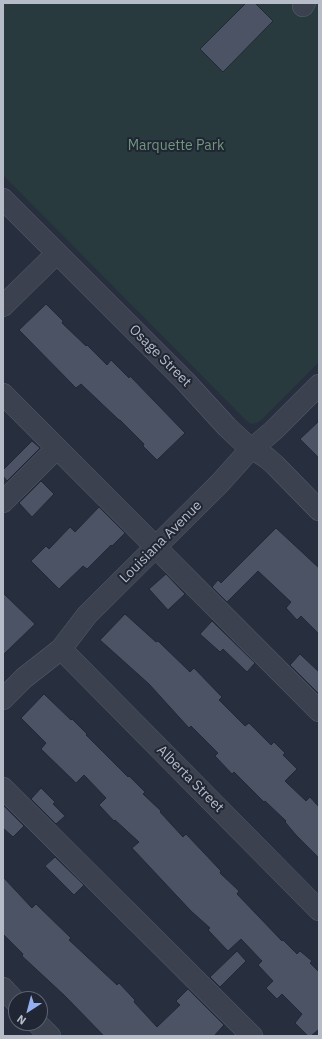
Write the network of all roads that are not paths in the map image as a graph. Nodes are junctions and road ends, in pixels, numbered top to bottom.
1 (3, 199) edge
2 (57, 253) junction
3 (3, 306) edge
4 (319, 385) edge
5 (3, 394) edge
6 (57, 448) junction
7 (253, 448) junction
8 (3, 502) edge
9 (319, 510) edge
10 (156, 547) junction
11 (61, 649) junction
12 (3, 699) edge
13 (319, 711) edge
14 (3, 788) edge
15 (319, 910) edge
16 (252, 1036) edge

1 - 2 street, Osage Street
2 - 3 street
2 - 7 street, Osage Street
4 - 7 street, Louisiana Avenue
5 - 6 street
6 - 8 street
6 - 10 street
7 - 9 street, Osage Street
7 - 10 street, Louisiana Avenue
10 - 11 street, Louisiana Avenue
10 - 13 street
11 - 12 street, Louisiana Avenue
11 - 15 street, Alberta Street
14 - 16 street

